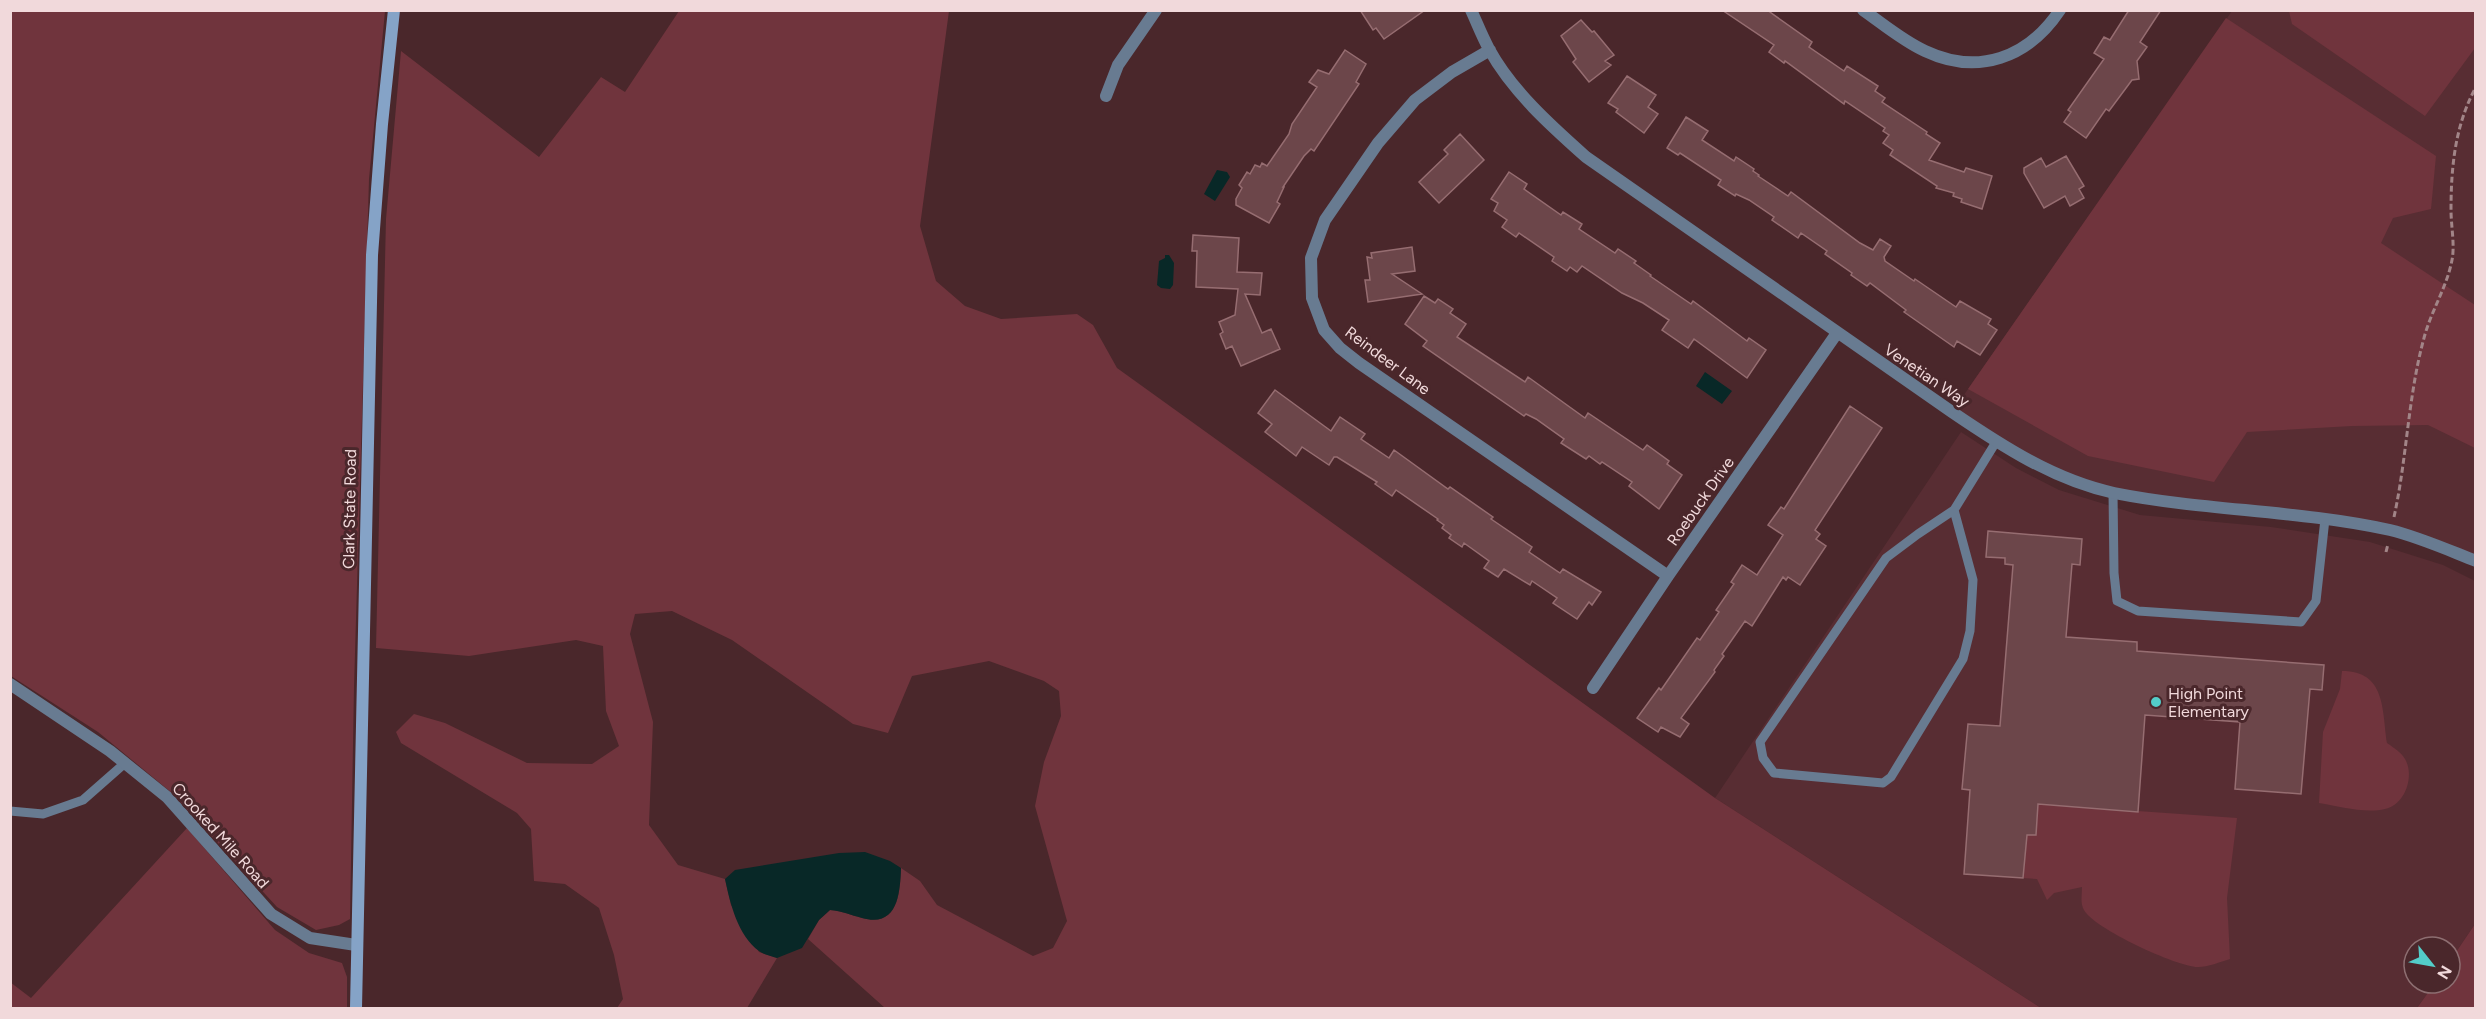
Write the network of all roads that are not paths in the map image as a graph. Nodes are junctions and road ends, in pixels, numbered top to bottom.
1 (394, 10) edge
2 (1156, 10) edge
3 (1471, 10) edge
4 (1863, 10) edge
5 (2060, 10) edge
6 (1490, 50) junction
7 (1106, 96) dead end
8 (1837, 333) junction
9 (1996, 442) junction
10 (2113, 492) junction
11 (1954, 510) junction
12 (2325, 519) junction
13 (2475, 561) edge
14 (1668, 576) junction
15 (10, 684) edge
16 (1593, 688) dead end
17 (125, 763) junction
18 (10, 810) edge
19 (356, 945) junction
20 (356, 1008) edge

1 - 19 main road, Clark State Road
2 - 7 street
3 - 6 street, Venetian Way
4 - 5 street
6 - 8 street, Venetian Way
6 - 14 street, Reindeer Lane
8 - 9 street, Venetian Way
8 - 14 street, Roebuck Drive
9 - 10 street, Venetian Way
9 - 11 lane
10 - 12 street, Venetian Way
10 - 12 lane
11 - 11 lane
12 - 13 street, Venetian Way
14 - 16 street, Roebuck Drive
15 - 17 street, Crooked Mile Road
17 - 18 lane
17 - 19 street, Crooked Mile Road
19 - 20 main road, Clark State Road

